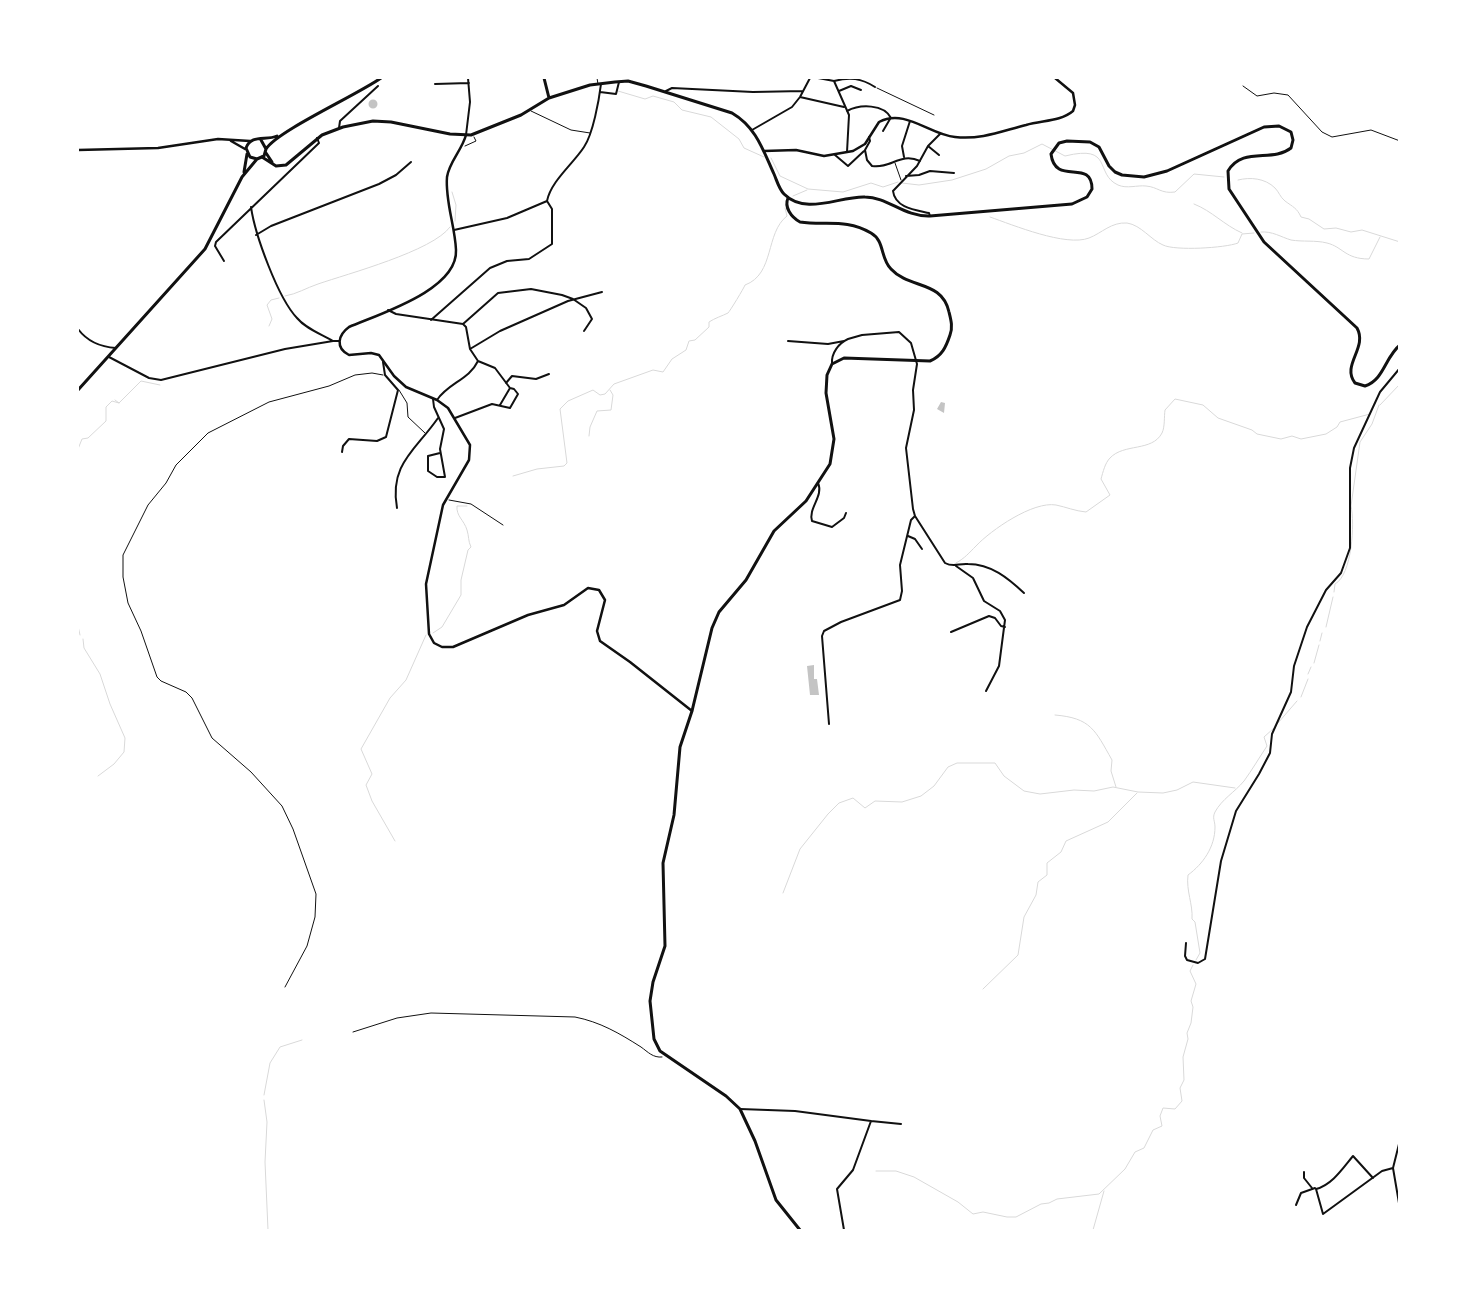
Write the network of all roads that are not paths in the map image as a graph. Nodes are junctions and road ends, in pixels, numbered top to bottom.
1 (381, 78) edge
2 (468, 78) edge
3 (544, 78) edge
4 (596, 78) edge
5 (634, 78) edge
6 (810, 78) edge
7 (818, 78) edge
8 (1055, 78) edge
9 (834, 81) junction
10 (619, 82) junction
11 (628, 82) junction
12 (468, 83) junction
13 (435, 84) dead end
14 (600, 84) junction
15 (378, 86) dead end
16 (875, 87) road end
17 (861, 90) dead end
18 (666, 91) junction
19 (803, 91) junction
20 (839, 91) junction
21 (600, 92) junction
22 (800, 97) junction
23 (549, 98) junction
24 (844, 107) junction
25 (530, 111) junction
26 (847, 111) junction
27 (891, 119) junction
28 (910, 121) junction
29 (339, 128) junction
30 (752, 130) junction
31 (883, 130) dead end
32 (590, 133) junction
33 (282, 134) junction
34 (940, 134) junction
35 (466, 135) junction
36 (869, 137) junction
37 (318, 138) junction
38 (227, 140) junction
39 (261, 140) junction
40 (250, 141) junction
41 (928, 146) junction
42 (78, 150) edge
43 (865, 150) junction
44 (266, 151) junction
45 (764, 151) junction
46 (247, 152) junction
47 (847, 152) junction
48 (298, 154) junction
49 (835, 155) junction
50 (939, 155) dead end
51 (262, 157) junction
52 (904, 157) junction
53 (257, 159) junction
54 (302, 159) junction
55 (920, 161) junction
56 (411, 162) dead end
57 (895, 162) junction
58 (273, 165) junction
59 (954, 173) dead end
60 (906, 176) junction
61 (242, 177) junction
62 (902, 180) junction
63 (788, 198) junction
64 (547, 201) junction
65 (251, 207) junction
66 (930, 216) junction
67 (454, 230) junction
68 (256, 235) junction
69 (224, 261) dead end
70 (602, 292) dead end
71 (573, 299) junction
72 (388, 310) junction
73 (431, 320) junction
74 (463, 324) junction
75 (78, 329) edge
76 (584, 331) dead end
77 (333, 341) junction
78 (788, 341) dead end
79 (844, 341) junction
80 (339, 342) junction
81 (1400, 345) edge
82 (116, 348) junction
83 (470, 349) junction
84 (108, 357) junction
85 (384, 360) junction
86 (478, 362) junction
87 (917, 362) junction
88 (832, 364) junction
89 (1400, 368) edge
90 (550, 374) dead end
91 (506, 383) junction
92 (510, 388) junction
93 (78, 390) edge
94 (398, 390) junction
95 (435, 399) junction
96 (500, 405) junction
97 (438, 418) junction
98 (455, 418) junction
99 (425, 433) junction
100 (342, 452) dead end
101 (440, 453) junction
102 (818, 484) junction
103 (397, 508) dead end
104 (846, 513) dead end
105 (915, 516) junction
106 (908, 536) junction
107 (922, 549) dead end
108 (956, 566) junction
109 (1024, 593) dead end
110 (1005, 627) junction
111 (951, 632) dead end
112 (986, 691) dead end
113 (692, 711) junction
114 (829, 724) dead end
115 (1186, 943) dead end
116 (740, 1109) junction
117 (870, 1121) junction
118 (900, 1124) dead end
119 (1400, 1140) edge
120 (1392, 1168) junction
121 (1304, 1172) dead end
122 (1373, 1178) junction
123 (1312, 1188) junction
124 (1316, 1188) junction
125 (1296, 1205) dead end
126 (1400, 1209) edge
127 (800, 1230) edge
128 (844, 1230) edge

1 - 33 main road
2 - 12 street
3 - 23 main road
4 - 14 lane
5 - 11 street
6 - 19 street
7 - 9 street
8 - 34 street
9 - 16 street
9 - 20 street
10 - 11 main road
10 - 14 main road
10 - 21 street
11 - 18 main road
12 - 13 street
12 - 35 street
14 - 21 street
14 - 23 main road
15 - 29 street
17 - 20 street
18 - 19 street
18 - 30 main road
19 - 22 street
20 - 24 street
21 - 32 street
22 - 24 street
22 - 30 street
23 - 25 main road
24 - 26 street
25 - 32 lane
25 - 35 main road
26 - 27 street
26 - 47 street
27 - 28 street
27 - 31 street
27 - 36 street
28 - 34 street
28 - 52 street
29 - 35 main road
29 - 37 main road
30 - 45 main road
32 - 64 street
33 - 39 main road
33 - 44 main road
34 - 41 street
35 - 67 street
36 - 43 street
36 - 47 street
37 - 48 main road
37 - 54 street
38 - 40 street
38 - 42 street
38 - 46 street
39 - 40 main road
39 - 44 main road
40 - 46 main road
41 - 50 street
41 - 55 street
43 - 49 street
43 - 57 street
44 - 51 main road
44 - 58 main road
45 - 49 street
45 - 63 main road
46 - 53 main road
46 - 61 main road
47 - 49 street
48 - 54 street
48 - 58 main road
51 - 53 main road
51 - 58 main road
52 - 55 street
52 - 57 street
53 - 61 main road
54 - 65 street
55 - 60 street
56 - 68 street
57 - 62 lane
59 - 60 street
60 - 62 street
61 - 82 main road
62 - 66 street
63 - 66 main road
63 - 87 main road
64 - 67 street
64 - 73 street
65 - 68 street
65 - 69 street
66 - 81 main road
67 - 72 street
68 - 77 street
70 - 71 street
71 - 74 street
71 - 76 street
71 - 83 street
72 - 73 street
72 - 80 street
73 - 74 street
74 - 83 street
75 - 82 street
77 - 80 street
77 - 84 street
78 - 79 street
79 - 87 street
79 - 88 street
80 - 85 street
82 - 84 main road
83 - 86 street
84 - 93 main road
85 - 94 street
85 - 95 street
86 - 91 street
86 - 95 street
87 - 88 main road
87 - 105 street
88 - 102 main road
89 - 115 street
90 - 91 street
91 - 92 street
92 - 96 street
92 - 96 street
94 - 99 lane
94 - 100 street
95 - 97 street
95 - 98 street
96 - 98 street
97 - 99 street
97 - 101 street
98 - 113 street
99 - 103 street
101 - 101 street
102 - 104 street
102 - 113 main road
105 - 106 street
105 - 108 street
106 - 107 street
106 - 114 street
108 - 109 street
108 - 110 street
110 - 111 street
110 - 112 street
113 - 116 main road
116 - 117 street
116 - 127 main road
117 - 118 street
117 - 128 street
119 - 120 street
120 - 122 street
120 - 126 street
121 - 123 street
122 - 124 street
122 - 124 street
123 - 124 street
123 - 125 street

